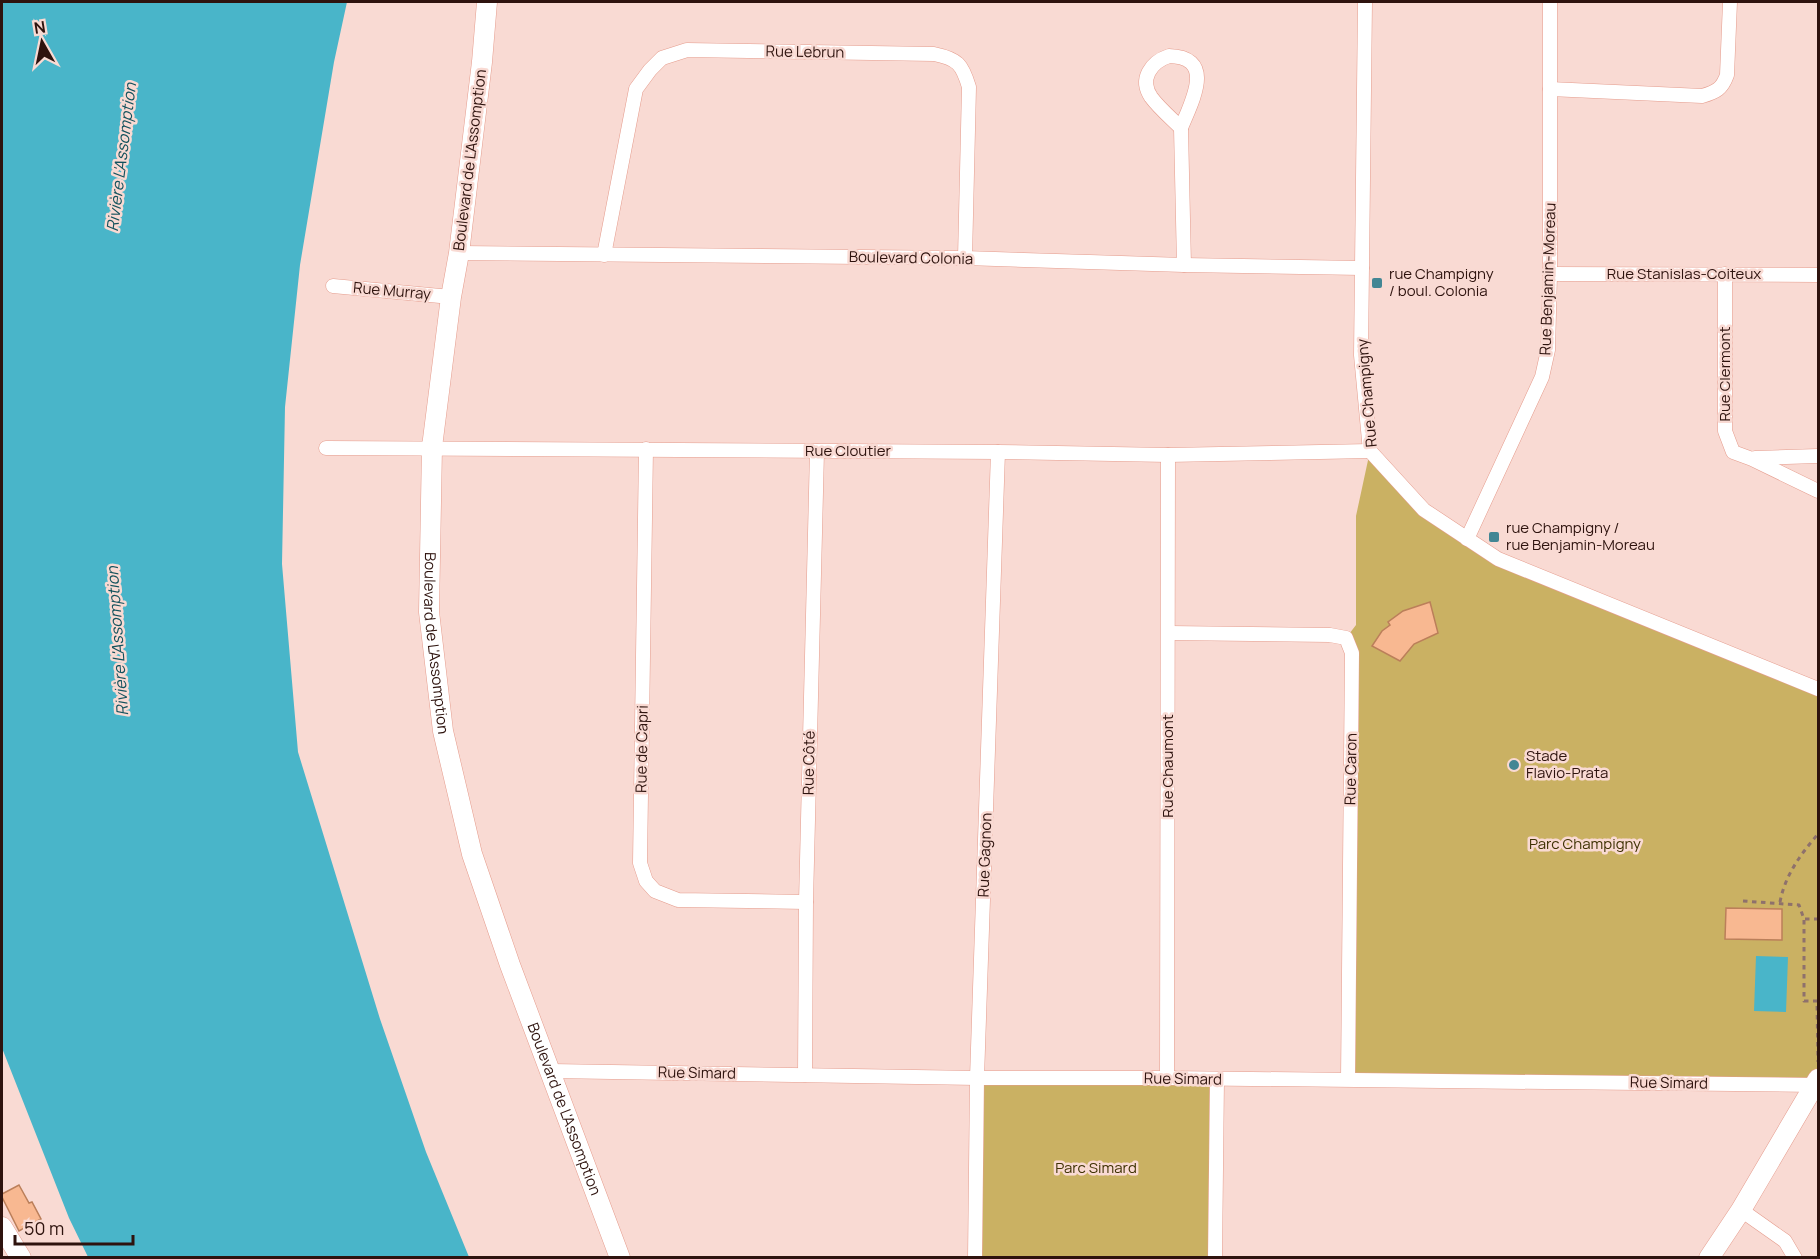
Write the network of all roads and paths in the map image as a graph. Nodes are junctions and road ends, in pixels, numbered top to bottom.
1 (487, 2) edge
2 (1365, 2) edge
3 (1550, 2) edge
4 (1730, 2) edge
5 (1550, 89) junction
6 (1181, 128) junction
7 (459, 253) junction
8 (604, 255) junction
9 (965, 258) junction
10 (1184, 265) junction
11 (1362, 268) junction
12 (1550, 274) junction
13 (1725, 274) junction
14 (1818, 275) edge
15 (333, 286) dead end
16 (451, 297) junction
17 (432, 447) junction
18 (326, 448) dead end
19 (646, 449) junction
20 (817, 451) junction
21 (1370, 451) junction
22 (998, 452) junction
23 (1168, 455) junction
24 (1818, 456) edge
25 (1752, 459) junction
26 (1818, 491) edge
27 (1467, 539) junction
28 (1169, 633) junction
29 (1818, 689) edge
30 (1818, 834) edge
31 (1743, 901) dead end
32 (806, 902) junction
33 (1779, 902) junction
34 (1804, 919) junction
35 (1818, 919) edge
36 (551, 1071) junction
37 (805, 1075) junction
38 (1167, 1077) junction
39 (1817, 1077) edge
40 (977, 1078) junction
41 (1217, 1079) junction
42 (1348, 1080) junction
43 (1741, 1210) junction
44 (2, 1227) edge
45 (21, 1257) edge
46 (620, 1257) edge
47 (975, 1257) edge
48 (1215, 1257) edge
49 (1709, 1257) edge
50 (1795, 1257) edge

1 - 7 street, Boulevard de L'Assomption
2 - 11 street, Rue Champigny
3 - 5 street, Rue Benjamin-Moreau
4 - 5 street
5 - 12 street, Rue Benjamin-Moreau
6 - 6 street
6 - 10 street
7 - 8 street, Boulevard Colonia
7 - 16 street, Boulevard de L'Assomption
8 - 9 street, Boulevard Colonia
8 - 9 street, Rue Lebrun
9 - 10 street, Boulevard Colonia
10 - 11 street, Boulevard Colonia
11 - 21 street, Rue Champigny
12 - 13 street, Rue Stanislas-Coiteux
12 - 27 street, Rue Benjamin-Moreau
13 - 14 street, Rue Stanislas-Coiteux
13 - 25 street, Rue Clermont
15 - 16 street, Rue Murray
16 - 17 street, Boulevard de L'Assomption
17 - 18 street, Rue Cloutier
17 - 19 street, Rue Cloutier
17 - 36 street, Boulevard de L'Assomption
19 - 20 street, Rue Cloutier
19 - 32 street, Rue de Capri
20 - 22 street, Rue Cloutier
20 - 32 street, Rue Côté
21 - 23 street, Rue Cloutier
21 - 27 street, Rue Champigny
22 - 23 street, Rue Cloutier
22 - 40 street, Rue Gagnon
23 - 28 street, Rue Chaumont
24 - 25 street
25 - 26 street, Rue Clermont
27 - 29 street, Rue Champigny
28 - 38 street, Rue Chaumont
28 - 42 street, Rue Caron
30 - 33 path
31 - 33 path
32 - 37 street, Rue Côté
33 - 34 path
34 - 35 path
34 - 39 path
36 - 37 street, Rue Simard
36 - 46 street, Boulevard de L'Assomption
37 - 40 street, Rue Simard
38 - 40 street, Rue Simard
38 - 41 street, Rue Simard
39 - 42 street, Rue Simard
39 - 43 street
40 - 47 street, Rue Gagnon
41 - 42 street, Rue Simard
41 - 48 street
43 - 49 street
43 - 50 street
44 - 45 street

